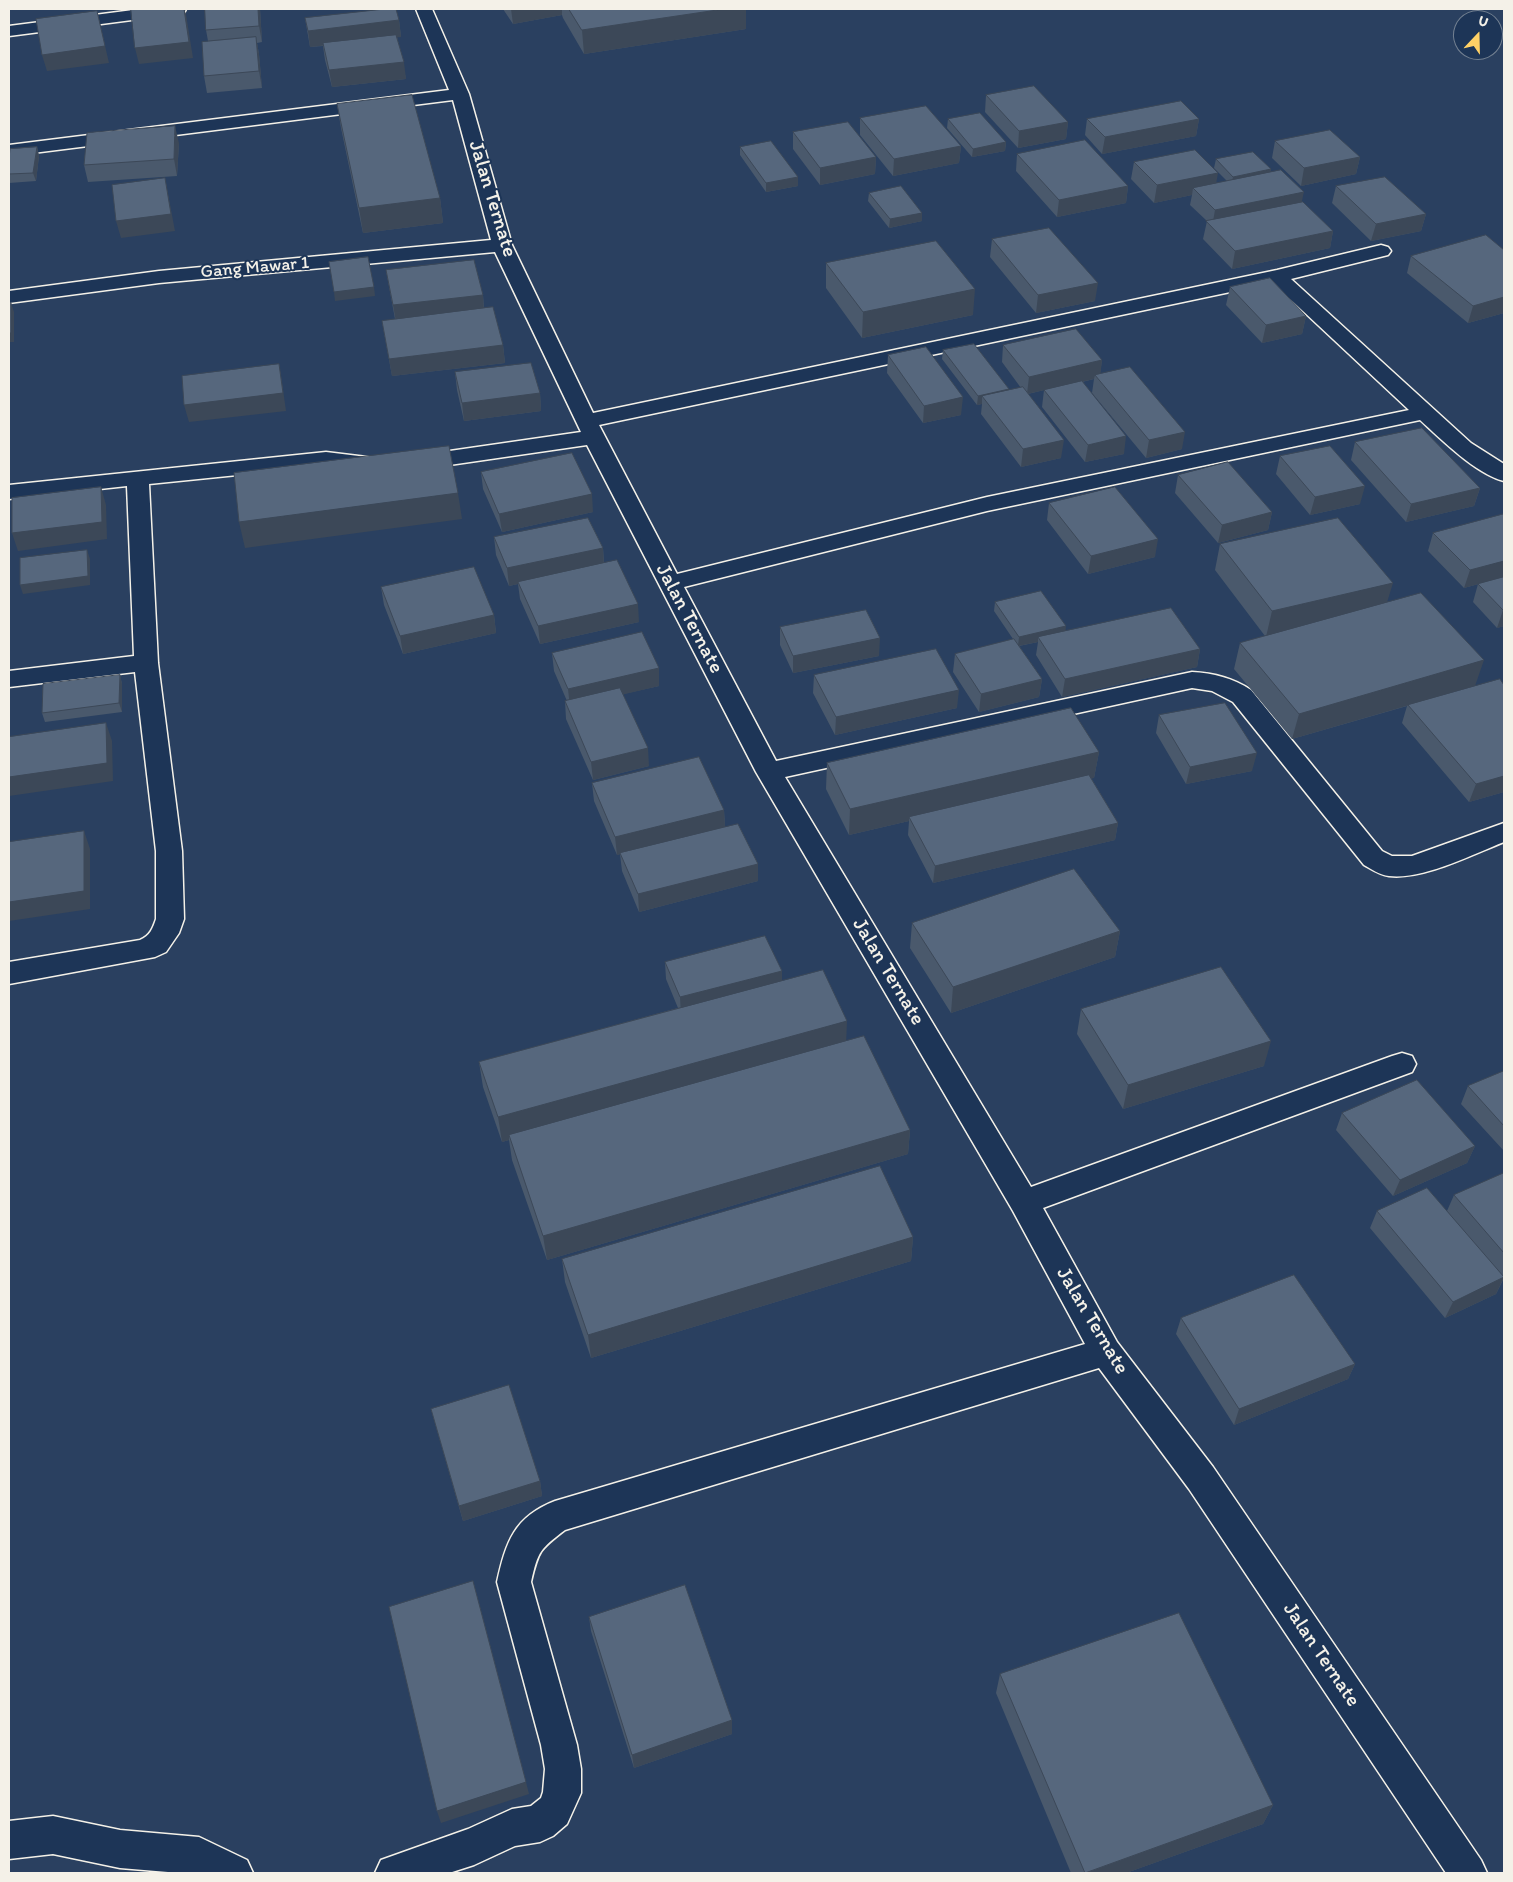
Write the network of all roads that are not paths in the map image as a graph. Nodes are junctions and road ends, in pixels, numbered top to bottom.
1 (178, 9) edge
2 (424, 9) edge
3 (9, 31) edge
4 (460, 94) junction
5 (9, 151) edge
6 (502, 245) junction
7 (1381, 252) dead end
8 (1277, 276) junction
9 (9, 296) edge
10 (1424, 413) junction
11 (590, 429) junction
12 (1504, 474) edge
13 (138, 479) junction
14 (9, 492) edge
15 (670, 583) junction
16 (146, 663) junction
17 (9, 679) edge
18 (769, 772) junction
19 (1504, 832) edge
20 (9, 973) edge
21 (1402, 1064) dead end
22 (1024, 1202) junction
23 (1106, 1352) junction
24 (9, 1840) edge
25 (234, 1873) edge
26 (394, 1873) edge
27 (1468, 1873) edge

1 - 3 street
2 - 4 street, Jalan Ternate
4 - 5 street
4 - 6 street, Jalan Ternate
6 - 9 street, Gang Mawar 1
6 - 11 street, Jalan Ternate
7 - 8 street
8 - 10 street
8 - 11 street
10 - 12 street
10 - 15 street
11 - 13 street
11 - 15 street, Jalan Ternate
13 - 14 street
13 - 16 street
15 - 18 street, Jalan Ternate
16 - 17 street
16 - 20 street
18 - 19 street
18 - 22 street, Jalan Ternate
21 - 22 street
22 - 23 street, Jalan Ternate
23 - 26 street
23 - 27 street, Jalan Ternate
24 - 25 street

